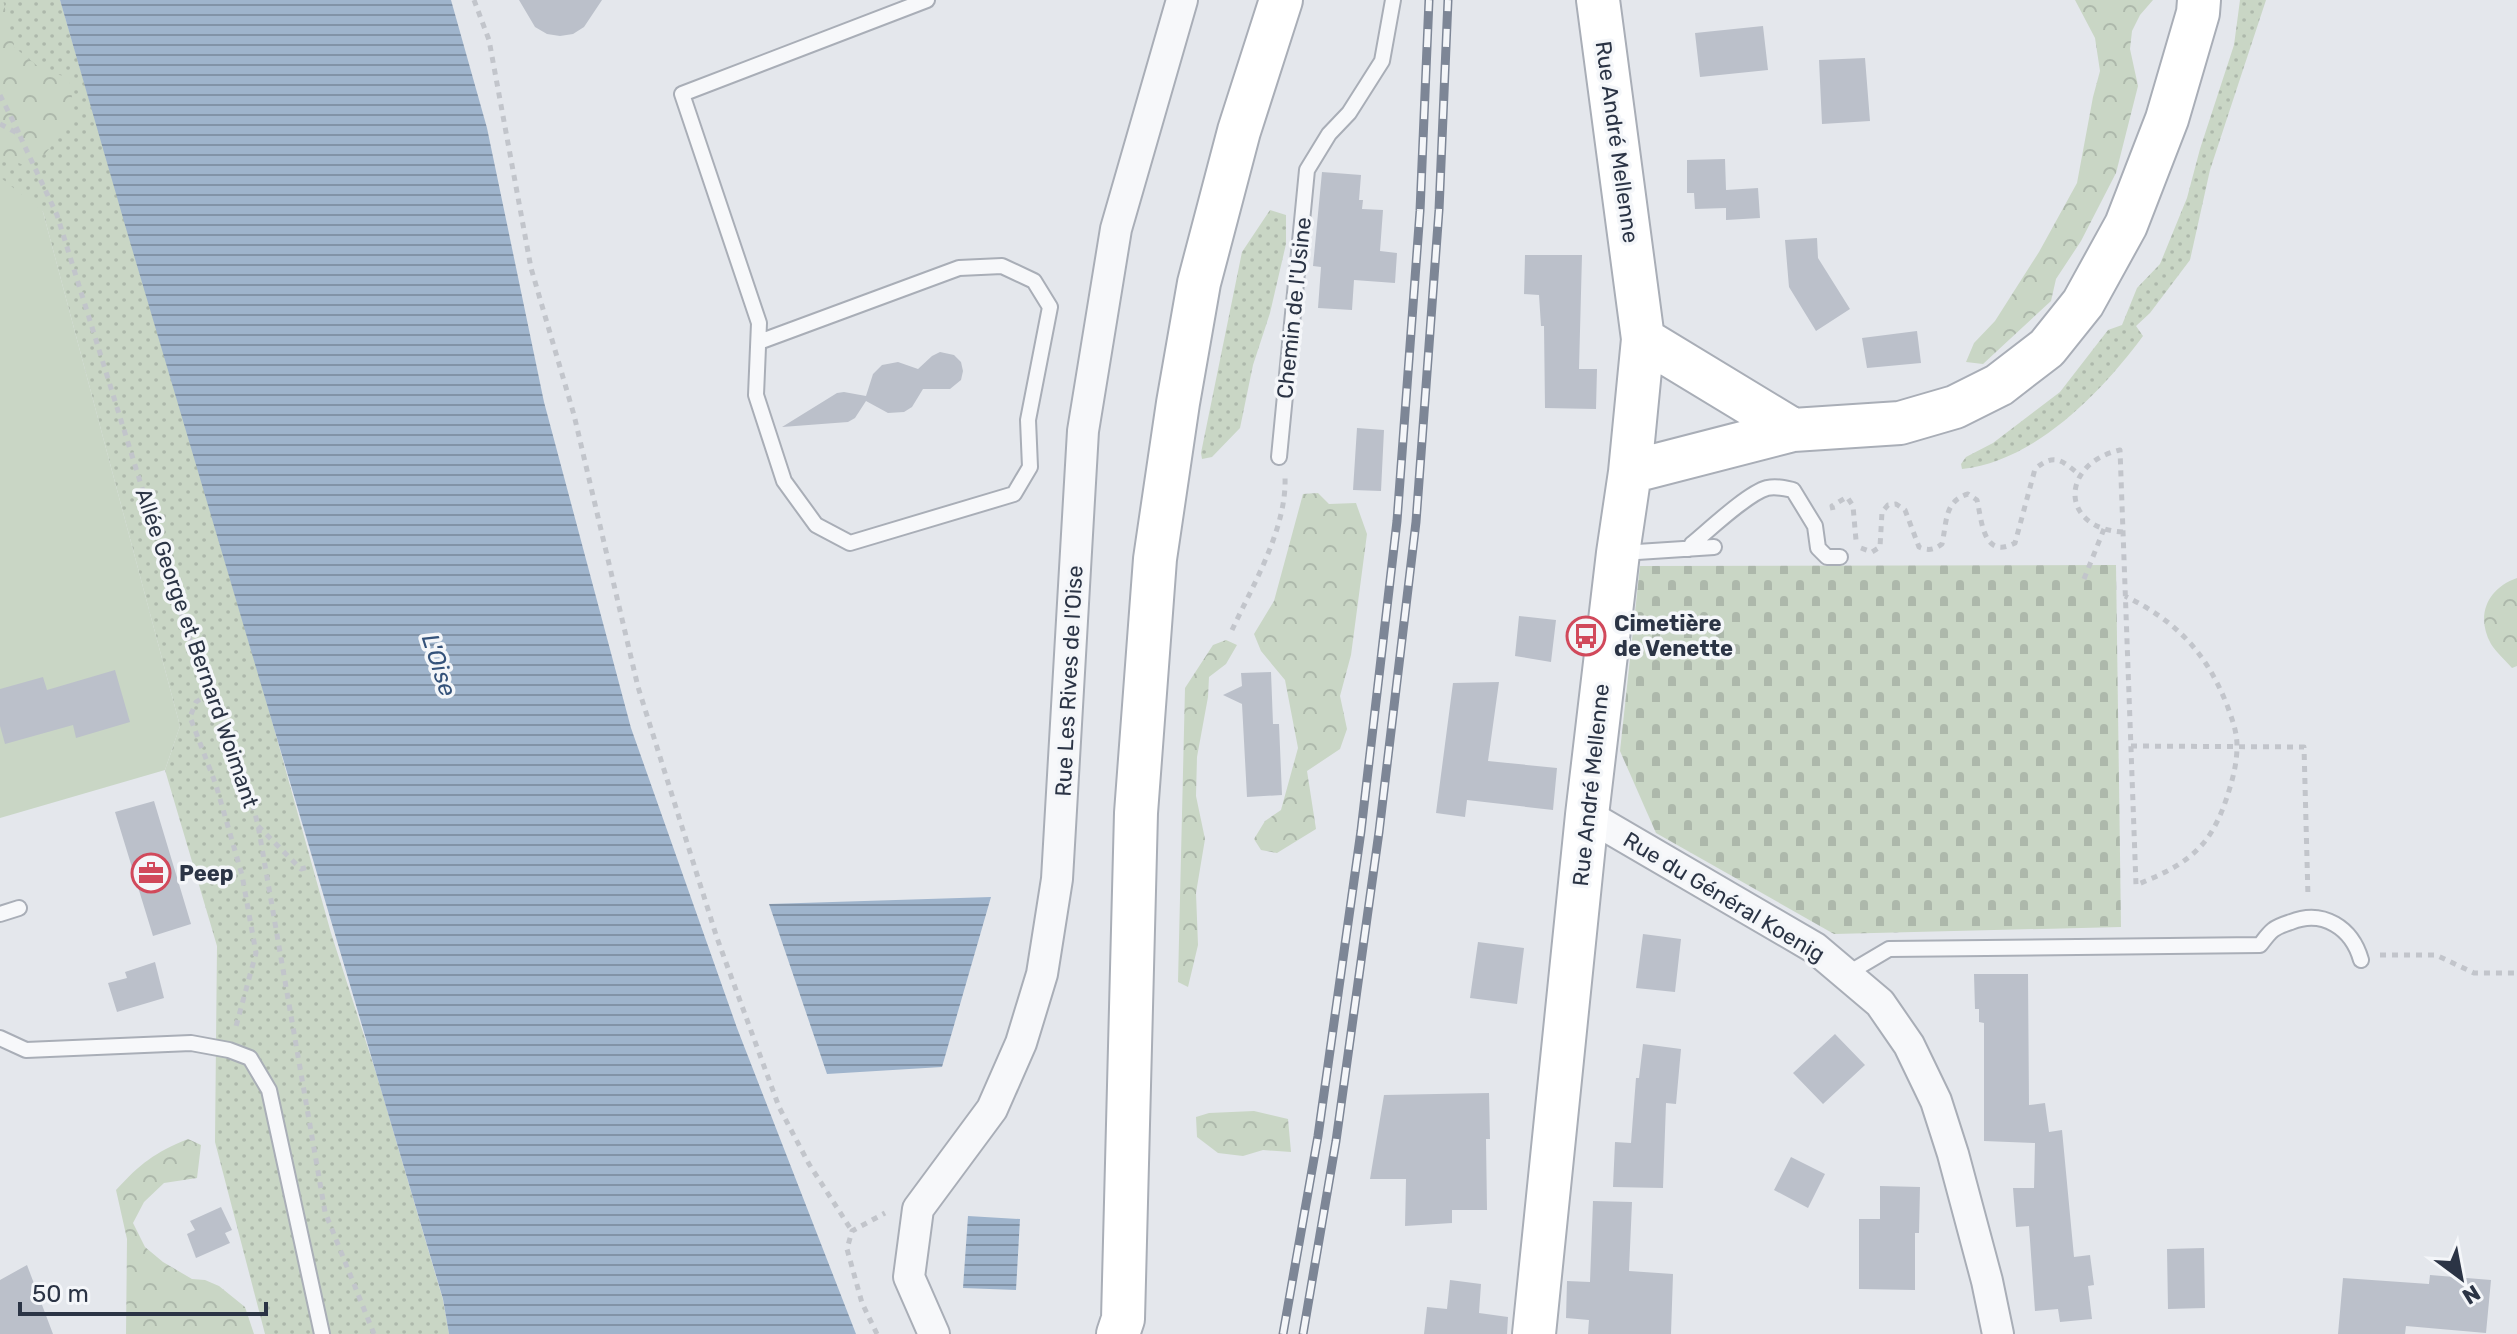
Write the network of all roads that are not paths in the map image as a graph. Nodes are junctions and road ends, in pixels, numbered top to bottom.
1 (927, 0) edge
2 (1182, 0) edge
3 (1281, 0) edge
4 (1393, 0) edge
5 (1598, 0) edge
6 (2199, 0) edge
7 (1643, 339) junction
8 (759, 342) junction
9 (1793, 430) junction
10 (1279, 457) road end
11 (1630, 472) junction
12 (1714, 547) dead end
13 (1689, 549) junction
14 (1618, 553) junction
15 (1840, 557) road end
16 (1587, 815) junction
17 (19, 908) dead end
18 (0, 914) edge
19 (2360, 957) road end
20 (1845, 975) junction
21 (0, 1038) edge
22 (322, 1334) edge
23 (934, 1334) edge
24 (1118, 1334) edge
25 (1534, 1334) edge
26 (1998, 1334) edge

1 - 8 lane
2 - 23 street, Rue Les Rives de l'Oise
3 - 24 street
4 - 10 lane, Chemin de l'Usine
5 - 7 street, Rue André Mellenne
6 - 9 street
7 - 9 street
7 - 11 street, Rue André Mellenne
8 - 8 lane
9 - 11 street
11 - 14 street, Rue André Mellenne
12 - 13 lane
13 - 14 lane
13 - 15 lane
14 - 16 street, Rue André Mellenne
16 - 20 street, Rue du Général Koenig
16 - 25 street, Rue André Mellenne
17 - 18 lane
19 - 20 lane
20 - 26 street, Rue du Général Koenig
21 - 22 lane

